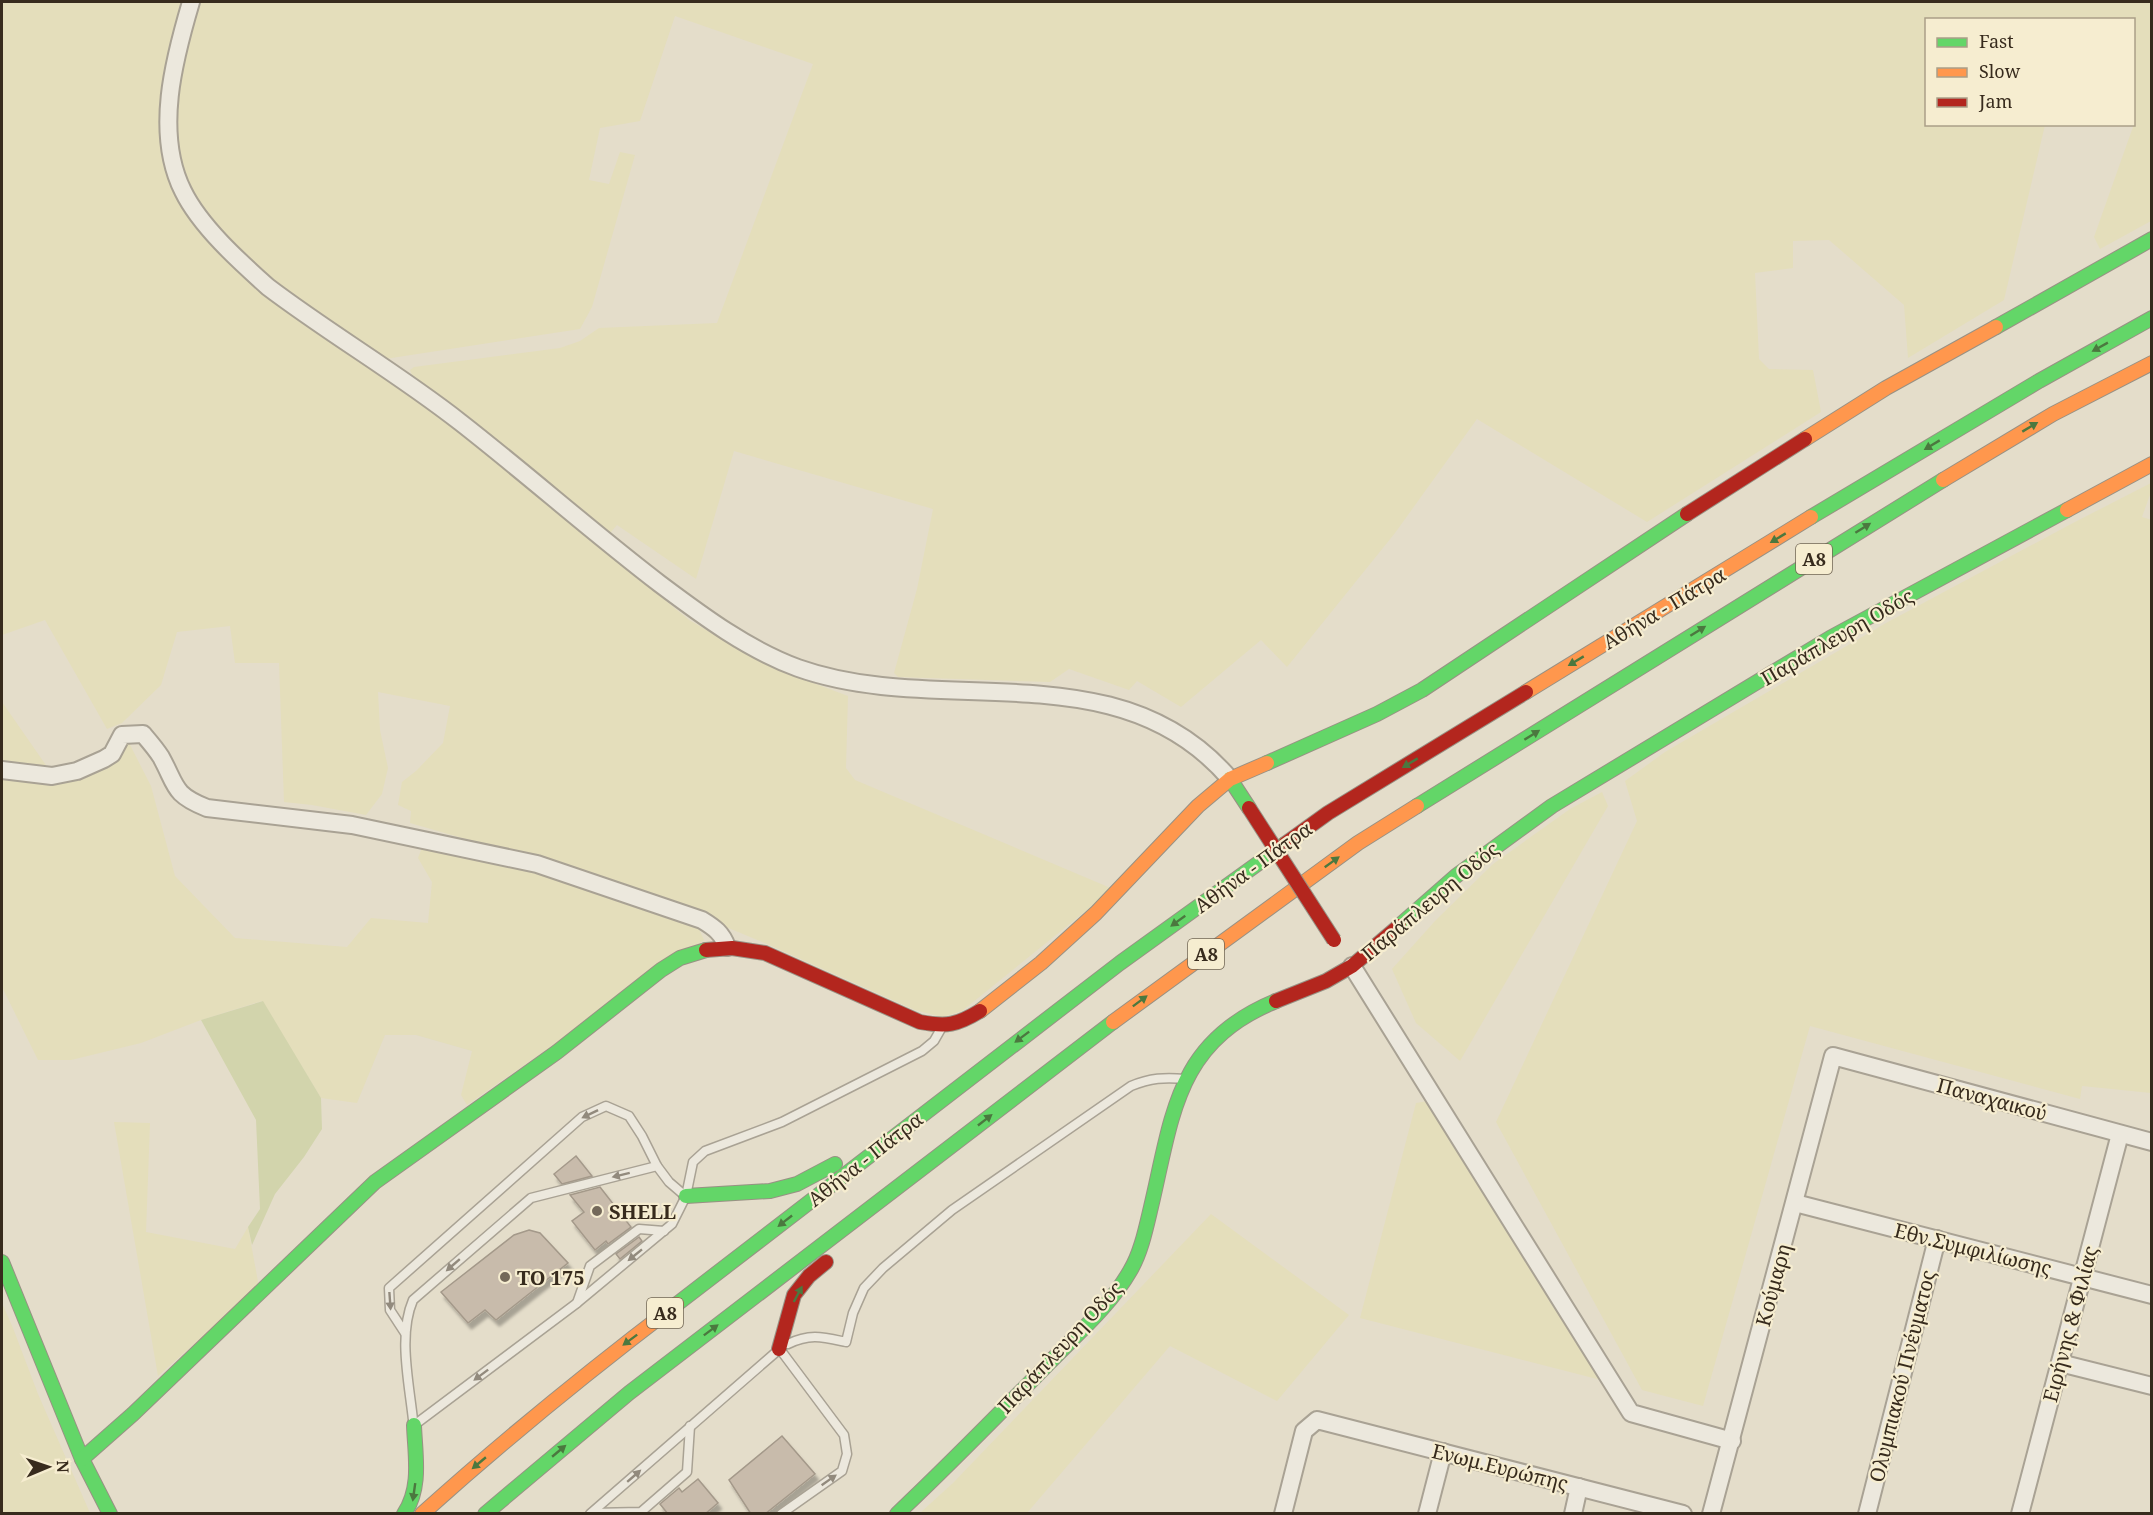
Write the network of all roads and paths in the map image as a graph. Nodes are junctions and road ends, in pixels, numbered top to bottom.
1 (190, 2) edge
2 (2151, 238) edge
3 (2151, 318) edge
4 (2151, 363) edge
5 (2151, 464) edge
6 (2, 770) edge
7 (1230, 779) junction
8 (727, 947) junction
9 (1343, 953) junction
10 (942, 1026) junction
11 (1833, 1056) joint
12 (1186, 1079) junction
13 (914, 1121) junction
14 (2121, 1134) junction
15 (2151, 1142) edge
16 (939, 1155) junction
17 (657, 1166) junction
18 (686, 1196) junction
19 (1795, 1203) junction
20 (664, 1231) junction
21 (856, 1237) dead end
22 (1937, 1239) junction
23 (840, 1250) dead end
24 (2, 1262) edge
25 (2083, 1277) junction
26 (2151, 1294) edge
27 (577, 1303) junction
28 (405, 1333) junction
29 (779, 1349) junction
30 (2060, 1363) junction
31 (2151, 1386) edge
32 (414, 1425) junction
33 (690, 1426) junction
34 (1732, 1441) junction
35 (1443, 1452) junction
36 (82, 1458) junction
37 (1579, 1487) junction
38 (591, 1513) edge
39 (110, 1514) edge
40 (404, 1514) edge
41 (422, 1514) edge
42 (485, 1514) edge
43 (781, 1514) edge
44 (897, 1514) edge
45 (1283, 1514) edge
46 (1427, 1514) edge
47 (1573, 1514) edge
48 (1683, 1514) edge
49 (1711, 1514) edge
50 (1867, 1514) edge
51 (2020, 1514) edge

1 - 7 street
2 - 7 main road
3 -> 13 main road, Αθήνα - Πάτρα / Α8
16 -> 4 main road, Αθήνα - Πάτρα / Α8
5 - 9 main road, Παράπλευρη Οδός
6 - 8 street
7 - 9 main road, bridge
7 - 10 main road
8 - 10 main road
8 - 36 main road
9 - 12 main road, Παράπλευρη Οδός
9 - 34 street
10 - 18 lane
11 - 14 street, Παναχαικού
11 - 19 street, Κούμαρη
12 - 29 lane
12 - 44 main road, Παράπλευρη Οδός
13 - 18 main road
13 -> 41 main road, Αθήνα - Πάτρα / Α8
14 - 15 street, Παναχαικού
14 - 25 street, Ειρήνης & Φιλίας
16 - 21 main road
42 -> 16 main road, Αθήνα - Πάτρα / Α8
17 - 18 lane
17 -> 28 lane
17 -> 28 lane
18 - 20 lane
19 - 22 street, Εθν.Συμφιλίωσης
19 - 34 street, Κούμαρη
20 -> 27 lane
20 - 27 lane
22 - 25 street, Εθν.Συμφιλίωσης
22 - 50 street, Ολυμπιακού Πνέυματος
29 -> 23 main road
24 - 36 main road
25 - 26 street, Εθν.Συμφιλίωσης
25 - 30 street, Ειρήνης & Φιλίας
27 -> 32 lane
28 - 32 lane
29 - 33 lane
43 -> 29 lane
30 - 31 street
30 - 51 street, Ειρήνης & Φιλίας
32 -> 40 main road
38 -> 33 lane
33 - 38 lane
34 - 49 street, Κούμαρη
35 - 37 street, Ενωμ.Ευρώπης
35 - 45 street, Ενωμ.Ευρώπης
35 - 46 street
36 - 39 main road
37 - 47 street
37 - 48 street, Ενωμ.Ευρώπης

